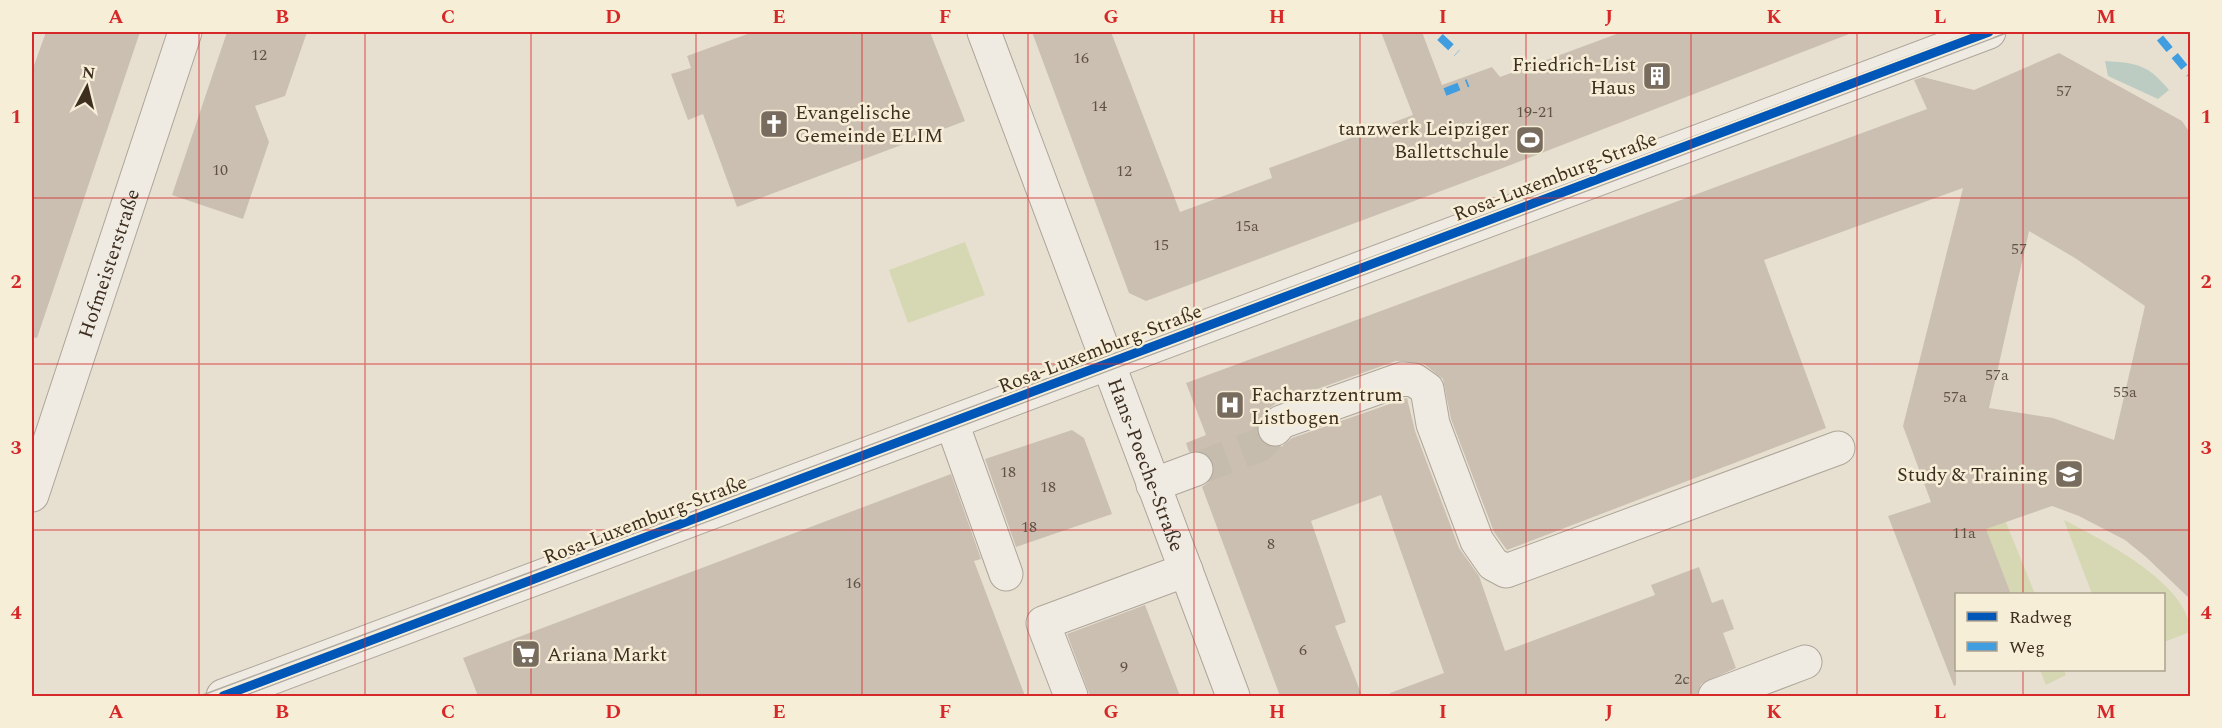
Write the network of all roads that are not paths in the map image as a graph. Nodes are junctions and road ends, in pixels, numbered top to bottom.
1 (185, 32) edge
2 (984, 32) edge
3 (1989, 32) edge
4 (1108, 365) junction
5 (952, 423) junction
6 (1275, 429) tunnel mouth
7 (1838, 448) dead end
8 (1196, 469) tunnel mouth
9 (1153, 484) junction
10 (32, 495) edge
11 (1186, 570) junction
12 (1006, 574) dead end
13 (1805, 662) dead end
14 (223, 696) edge
15 (1071, 696) edge
16 (1233, 696) edge
17 (1715, 696) edge

1 - 10 street, Hofmeisterstraße
2 - 4 street, Hans-Poeche-Straße
3 - 4 street, Rosa-Luxemburg-Straße
4 - 5 street, Rosa-Luxemburg-Straße
4 - 9 street, Hans-Poeche-Straße
5 - 12 street
5 - 14 street, Rosa-Luxemburg-Straße
6 - 7 street
8 - 9 street
9 - 11 street, Hans-Poeche-Straße
11 - 15 street
11 - 16 street, Hans-Poeche-Straße
13 - 17 street

